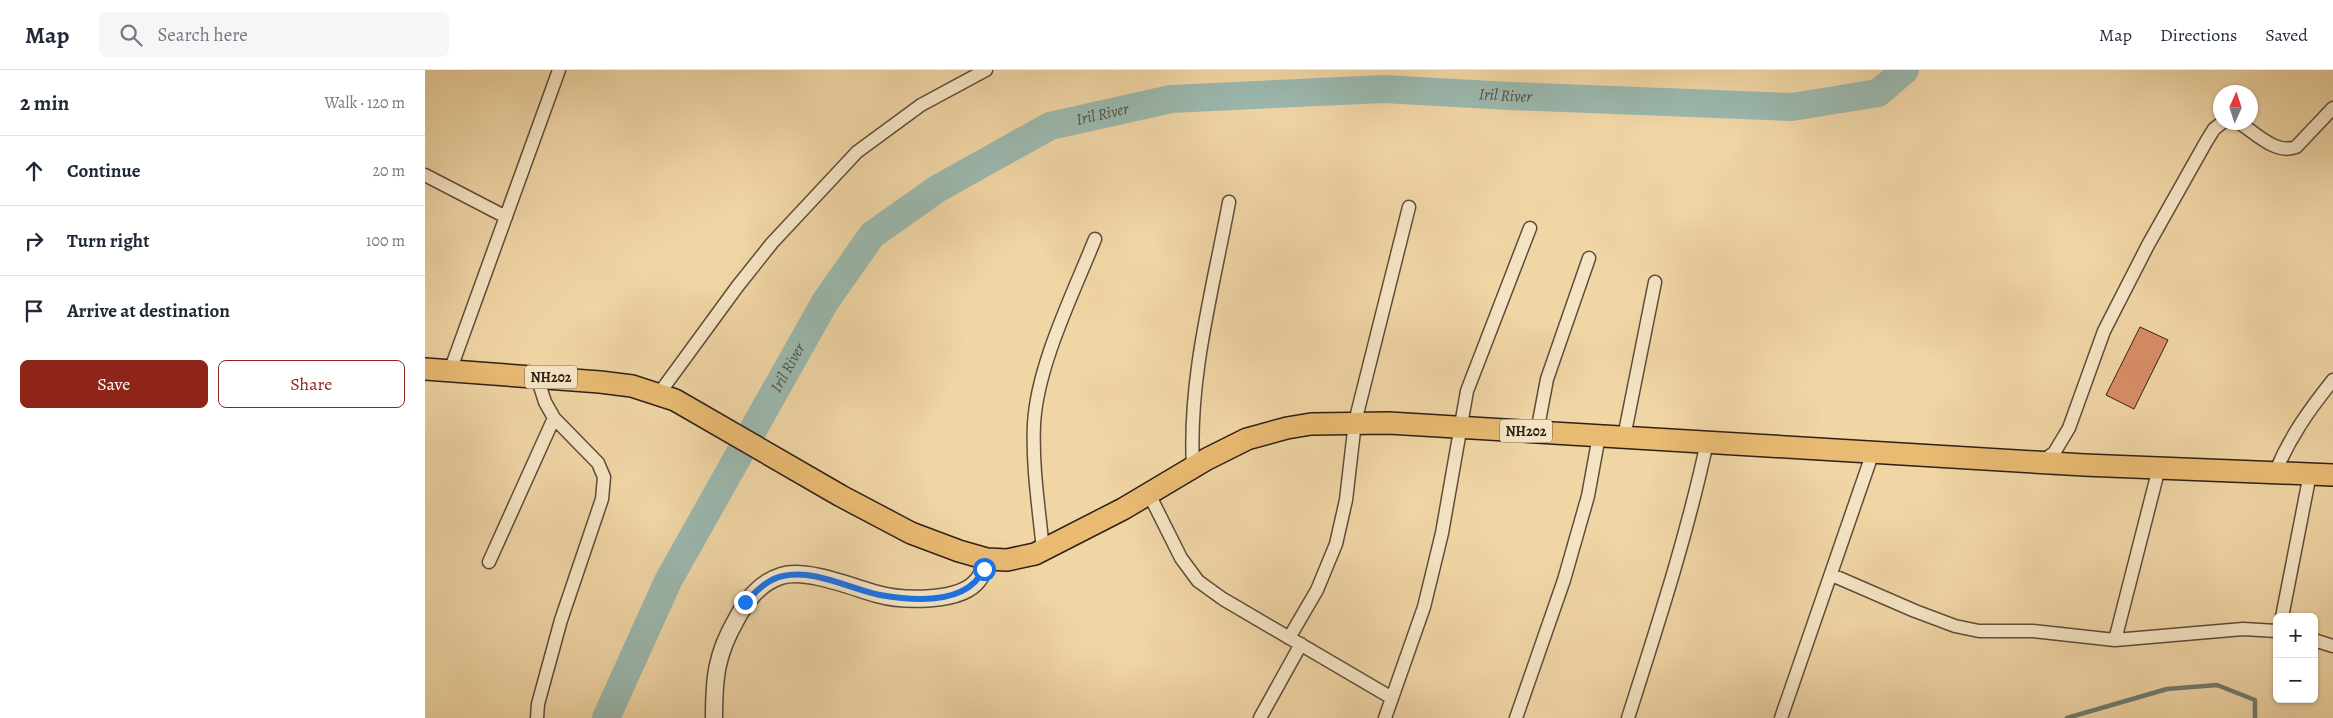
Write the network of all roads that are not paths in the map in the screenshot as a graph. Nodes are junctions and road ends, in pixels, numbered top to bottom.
1 (559, 70) edge
2 (986, 70) edge
3 (2333, 108) edge
4 (2213, 130) edge
5 (2250, 130) edge
6 (425, 175) edge
7 (1229, 202) dead end
8 (1409, 207) dead end
9 (506, 216) junction
10 (1531, 228) dead end
11 (1095, 239) dead end
12 (1589, 258) dead end
13 (1655, 282) dead end
14 (425, 368) edge
15 (450, 371) junction
16 (537, 376) junction
17 (2333, 380) edge
18 (667, 397) junction
19 (554, 418) junction
20 (1355, 422) junction
21 (1459, 427) junction
22 (1537, 432) junction
23 (1599, 436) junction
24 (1623, 437) junction
25 (1707, 442) junction
26 (1873, 452) junction
27 (2041, 462) junction
28 (1193, 467) junction
29 (2159, 468) junction
30 (2275, 473) junction
31 (2310, 474) junction
32 (2333, 475) edge
33 (1149, 494) junction
34 (1043, 550) junction
35 (987, 559) junction
36 (489, 562) dead end
37 (1832, 574) junction
38 (2283, 613) edge
39 (2273, 630) edge
40 (1289, 638) junction
41 (2115, 640) junction
42 (2318, 641) edge
43 (1301, 644) junction
44 (2333, 646) edge
45 (1391, 698) junction
46 (1389, 717) edge
47 (537, 718) edge
48 (714, 718) edge
49 (1260, 718) edge
50 (1516, 718) edge
51 (1628, 718) edge
52 (1781, 718) edge

1 - 9 street
2 - 18 street
3 - 5 street
4 - 27 street
6 - 9 street
7 - 28 street
8 - 20 street
9 - 15 street
10 - 21 street
11 - 34 street
12 - 22 street
13 - 24 street
14 - 15 highway, NH202
15 - 16 highway, NH202
16 - 18 highway, NH202
16 - 19 street
17 - 30 street
18 - 35 highway, NH202
19 - 36 street
19 - 47 street
20 - 21 highway, NH202
20 - 28 highway, NH202
20 - 40 street
21 - 22 highway, NH202
21 - 45 street
22 - 23 highway, NH202
23 - 24 highway, NH202
23 - 50 street
24 - 25 highway, NH202
25 - 26 highway, NH202
25 - 51 street
26 - 27 highway, NH202
26 - 37 street
27 - 29 highway, NH202
28 - 33 highway, NH202
29 - 30 highway, NH202
29 - 41 street
30 - 31 highway, NH202
31 - 32 highway, NH202
31 - 38 street
33 - 34 highway, NH202
33 - 40 street
34 - 35 highway, NH202
35 - 48 street
37 - 41 street
37 - 52 street
39 - 41 street
40 - 43 street
42 - 44 street
43 - 45 street
43 - 49 street
45 - 46 street

